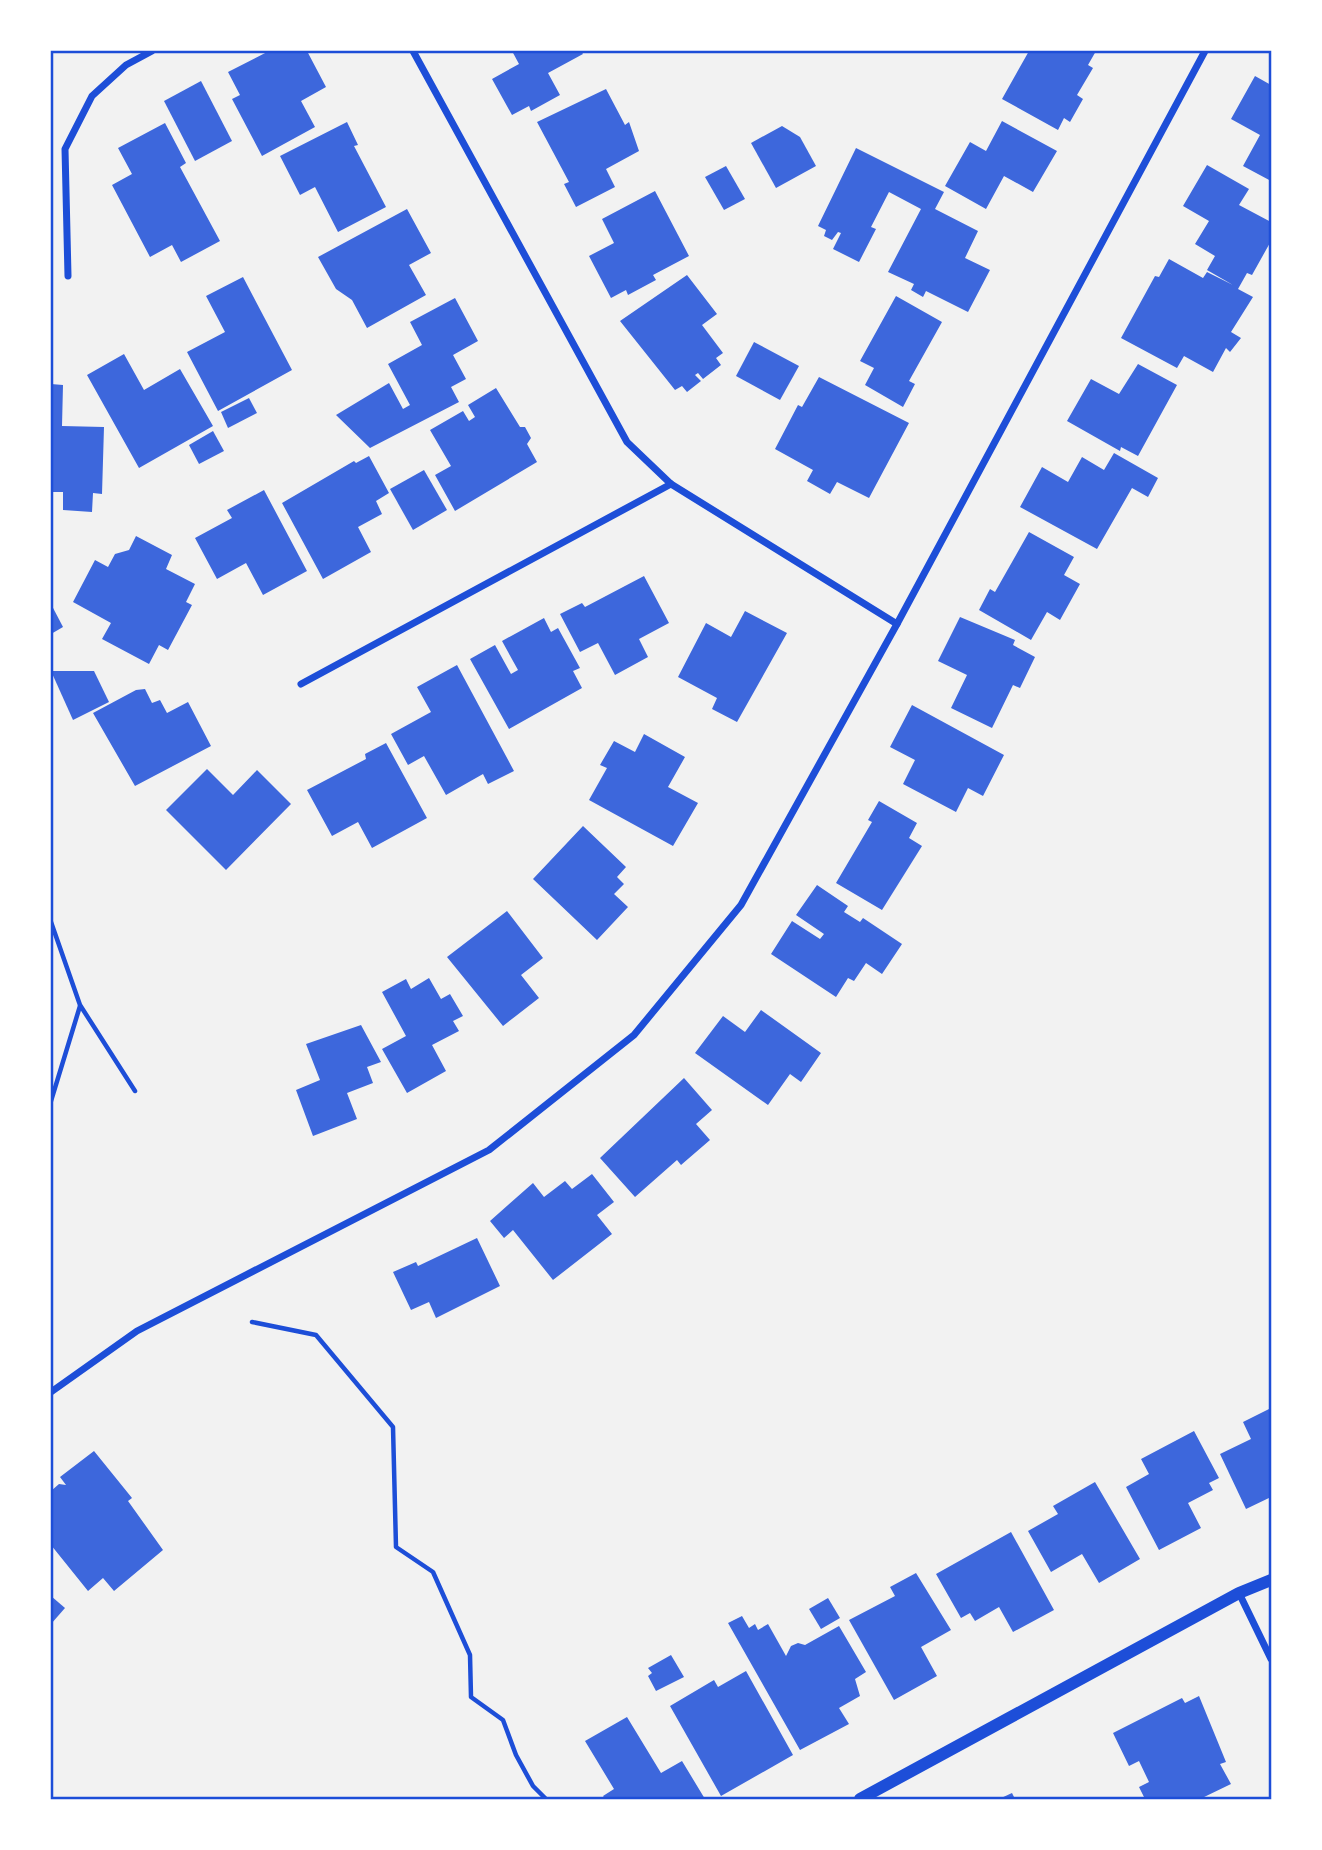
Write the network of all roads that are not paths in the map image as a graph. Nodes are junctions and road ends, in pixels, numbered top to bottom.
1 (152, 51) edge
2 (413, 51) edge
3 (1205, 51) edge
4 (68, 276) dead end
5 (671, 484) junction
6 (897, 624) junction
7 (301, 684) dead end
8 (51, 1392) edge
9 (1271, 1580) edge
10 (1239, 1593) junction
11 (1271, 1659) edge
12 (860, 1799) edge

1 - 4 street
2 - 5 street
3 - 6 street
5 - 6 street
5 - 7 street
6 - 8 street
9 - 10 street
10 - 11 street
10 - 12 street

